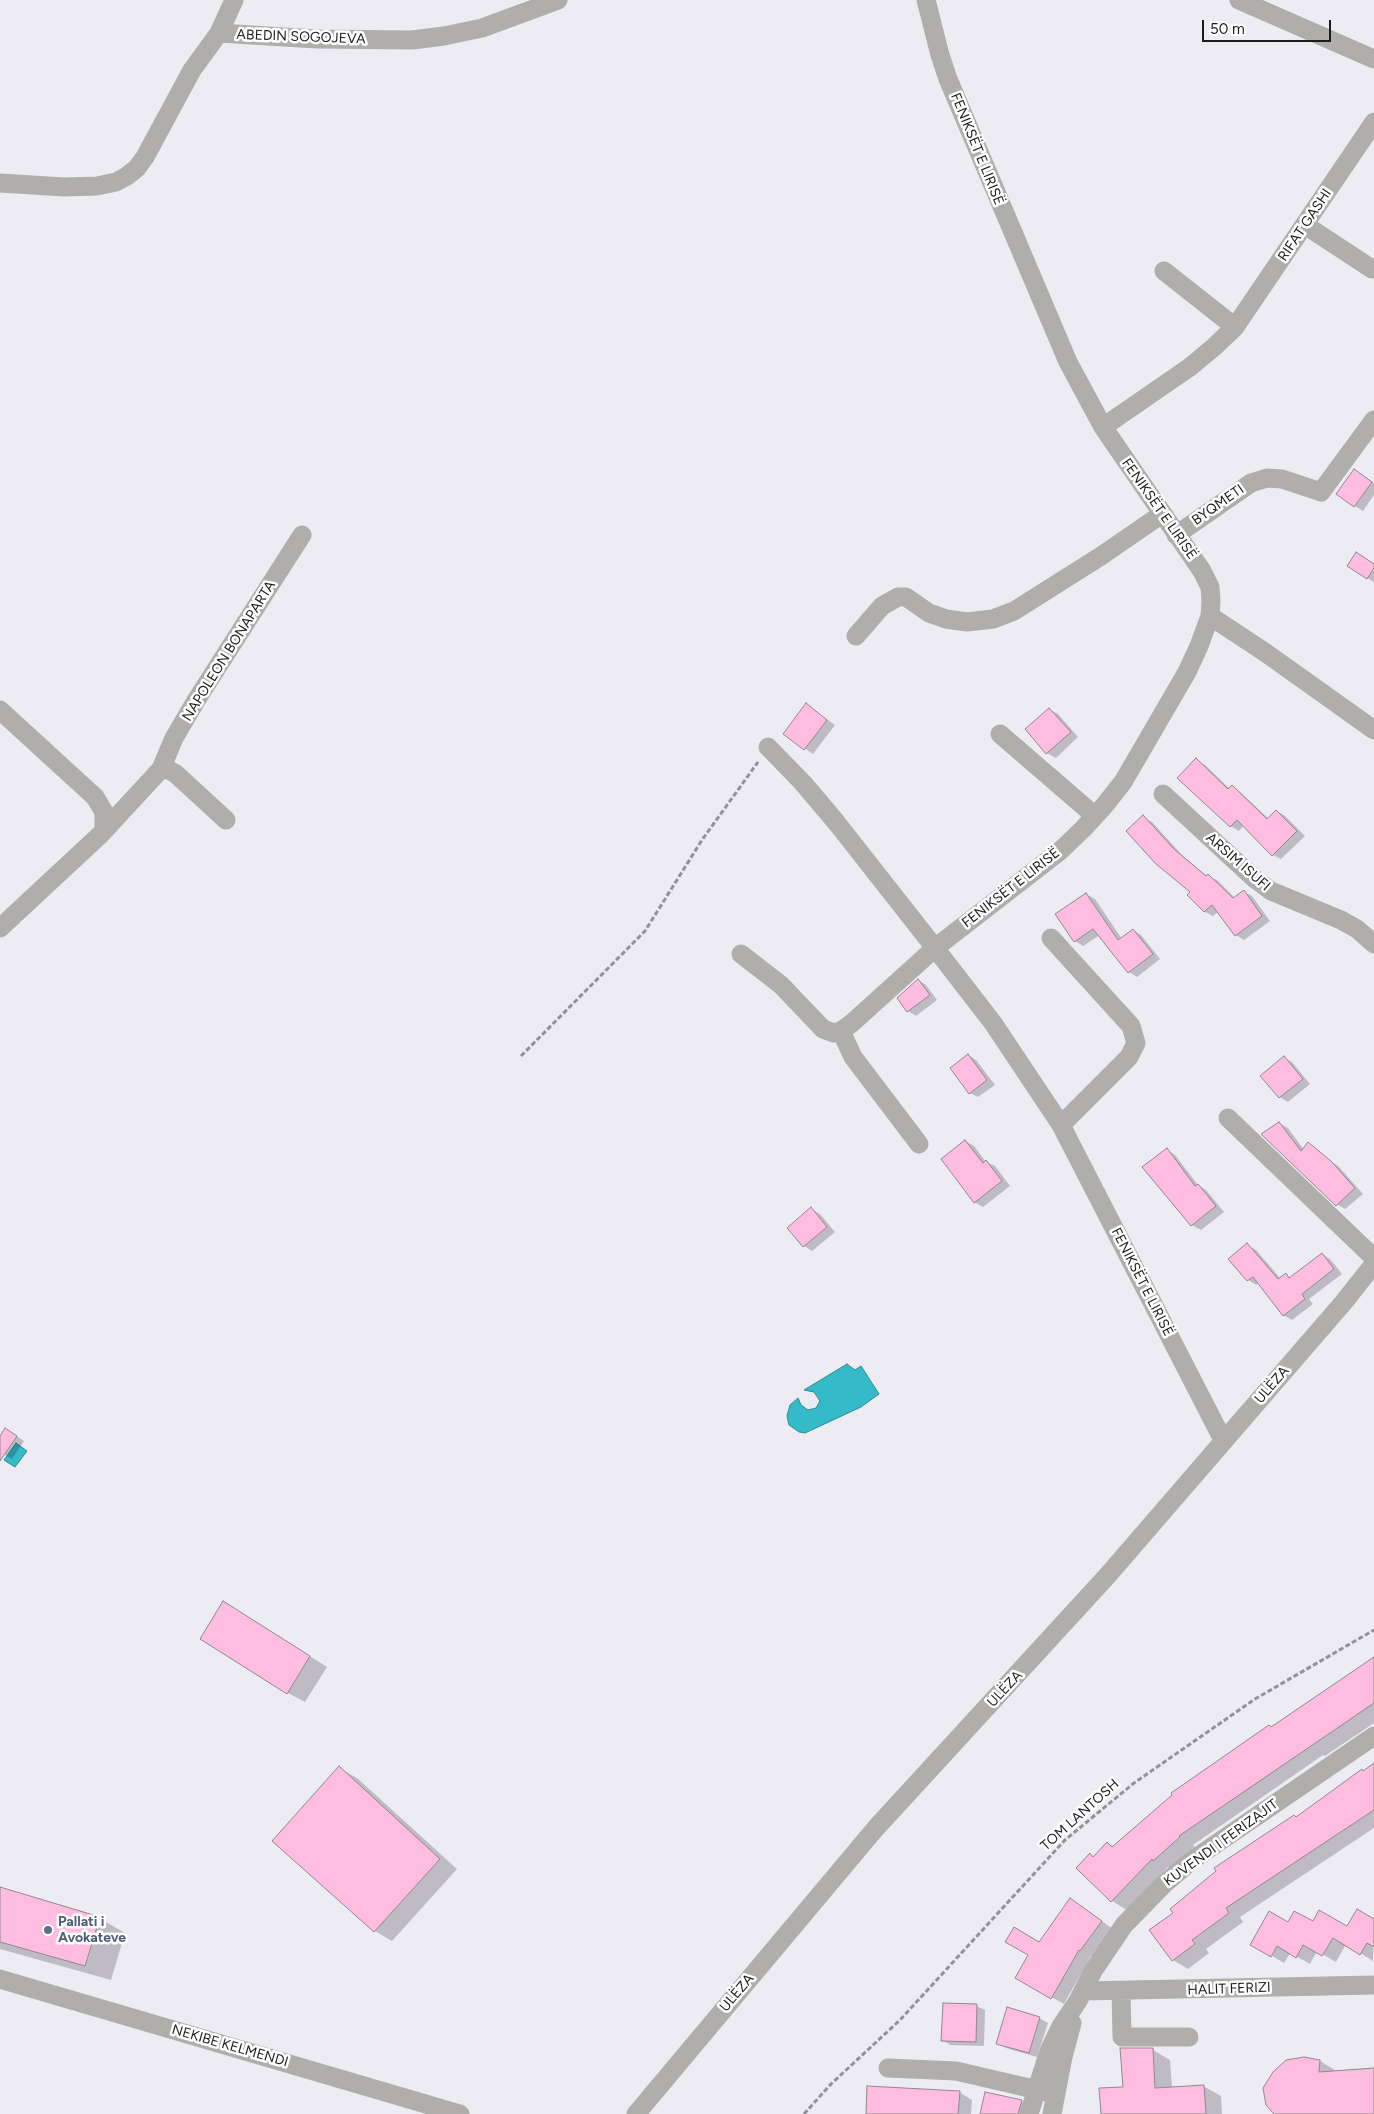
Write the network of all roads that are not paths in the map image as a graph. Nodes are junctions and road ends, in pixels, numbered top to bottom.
1 (234, 0) edge
2 (558, 0) edge
3 (926, 0) edge
4 (1239, 0) edge
5 (219, 33) junction
6 (1374, 59) edge
7 (1374, 122) edge
8 (0, 183) edge
9 (1305, 225) junction
10 (1372, 269) dead end
11 (1164, 271) dead end
12 (1235, 326) junction
13 (1374, 420) edge
14 (1103, 427) junction
15 (1162, 514) junction
16 (302, 535) dead end
17 (1176, 535) junction
18 (1210, 616) junction
19 (856, 636) dead end
20 (0, 710) edge
21 (1374, 730) edge
22 (1000, 734) dead end
23 (768, 747) road end
24 (161, 769) junction
25 (1163, 794) dead end
26 (1095, 816) junction
27 (226, 820) dead end
28 (104, 828) junction
29 (0, 928) edge
30 (1052, 938) dead end
31 (1374, 944) edge
32 (935, 948) junction
33 (740, 954) dead end
34 (841, 1031) junction
35 (1228, 1118) dead end
36 (1061, 1125) junction
37 (918, 1144) dead end
38 (1374, 1258) edge
39 (1374, 1264) edge
40 (1223, 1440) junction
41 (1374, 1736) edge
42 (0, 1979) edge
43 (1374, 1985) edge
44 (1120, 1991) junction
45 (1081, 1996) junction
46 (1189, 2036) dead end
47 (888, 2068) dead end
48 (1035, 2090) junction
49 (1055, 2094) junction
50 (460, 2114) edge
51 (636, 2114) edge
52 (1029, 2114) edge
53 (1052, 2114) edge

1 - 5 street
2 - 5 street, ABEDIN SOGOJEVA
3 - 14 street, FENIKSËT E LIRISË
4 - 6 street
5 - 8 street, ABEDIN SOGOJEVA
7 - 9 street, RIFAT GASHI
9 - 10 street
9 - 12 street, RIFAT GASHI
11 - 12 street
12 - 14 street, RIFAT GASHI
13 - 17 street, BYQMETI
14 - 15 street, FENIKSËT E LIRISË
15 - 17 street, FENIKSËT E LIRISË
15 - 19 street
16 - 24 street, NAPOLEON BONAPARTA
17 - 18 street, FENIKSËT E LIRISË
18 - 21 street
18 - 26 street, FENIKSËT E LIRISË
20 - 28 street
22 - 26 street
23 - 32 street, FENIKSËT E LIRISË
24 - 27 street
24 - 28 street, NAPOLEON BONAPARTA
25 - 31 street, ARSIM ISUFI
26 - 32 street, FENIKSËT E LIRISË
28 - 29 street, NAPOLEON BONAPARTA
30 - 36 street
32 - 34 street
32 - 36 street, FENIKSËT E LIRISË
33 - 34 street
34 - 37 street
35 - 38 street
36 - 40 street, FENIKSËT E LIRISË
39 - 40 street, ULËZA
40 - 51 street, ULËZA
41 - 45 street, KUVENDI I FERIZAJIT
42 - 50 street, NEKIBE KELMENDI
43 - 44 street, HALIT FERIZI
44 - 45 street, HALIT FERIZI
44 - 46 street
45 - 48 street
45 - 49 street
47 - 48 street
48 - 49 street
48 - 52 street
49 - 53 street

